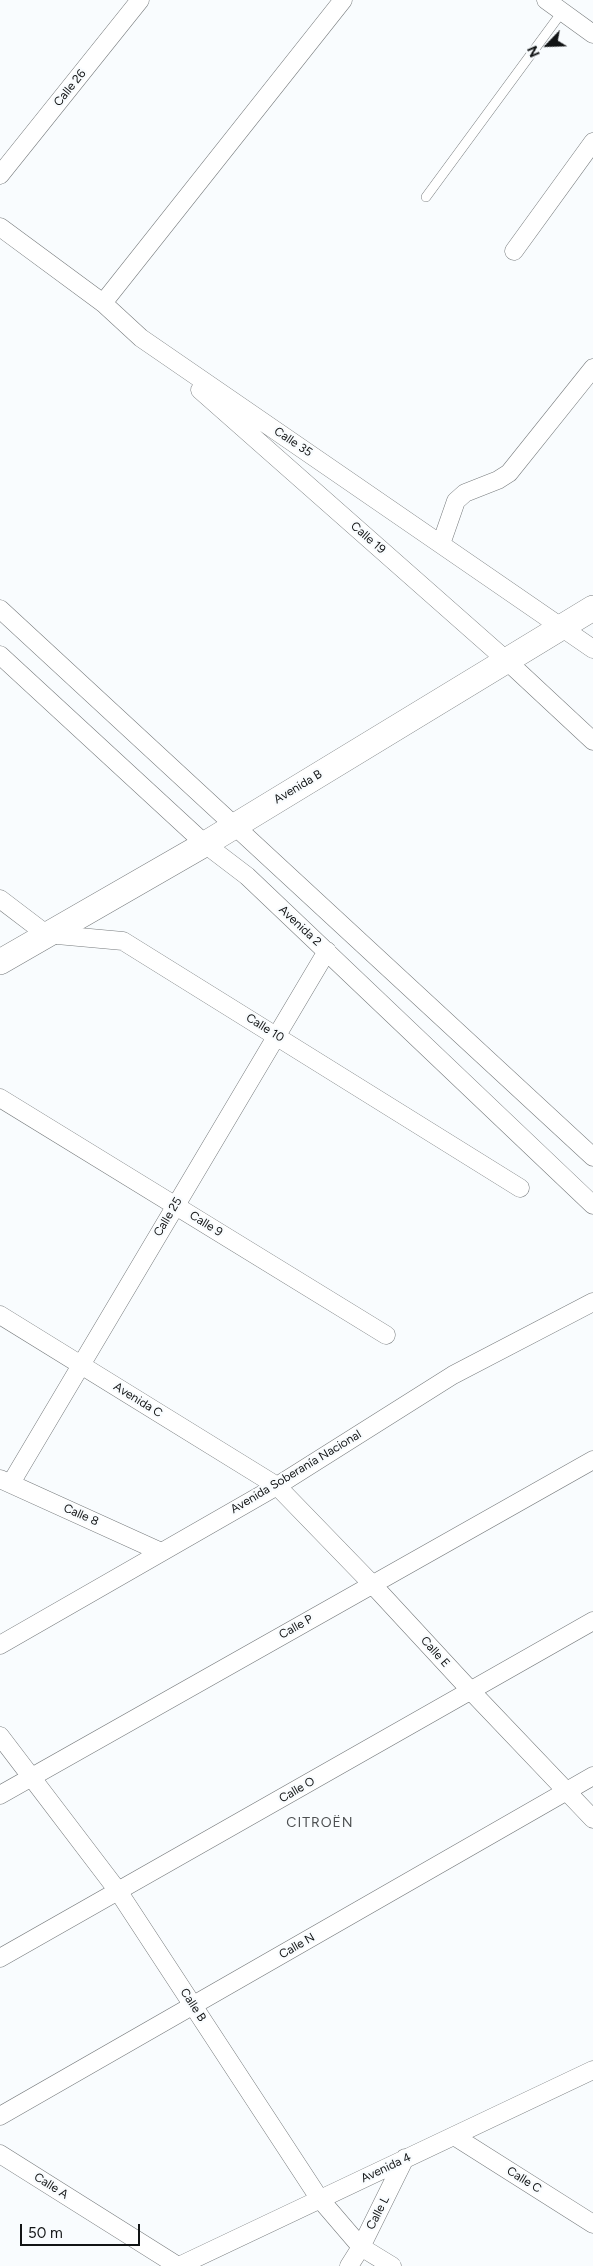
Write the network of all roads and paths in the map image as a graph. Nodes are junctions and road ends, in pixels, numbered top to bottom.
1 (140, 0) edge
2 (343, 0) edge
3 (546, 0) edge
4 (562, 12) junction
5 (590, 26) edge
6 (593, 142) edge
7 (0, 175) edge
8 (426, 197) dead end
9 (0, 227) edge
10 (514, 251) dead end
11 (103, 303) junction
12 (141, 338) junction
13 (593, 368) edge
14 (440, 544) junction
15 (593, 608) edge
16 (0, 609) edge
17 (562, 627) junction
18 (593, 648) edge
19 (0, 655) edge
20 (506, 660) junction
21 (593, 741) edge
22 (235, 826) junction
23 (205, 844) junction
24 (0, 899) edge
25 (46, 934) junction
26 (327, 951) junction
27 (0, 962) edge
28 (277, 1035) junction
29 (0, 1098) edge
30 (593, 1156) edge
31 (520, 1188) dead end
32 (593, 1205) edge
33 (175, 1206) junction
34 (593, 1302) edge
35 (0, 1315) edge
36 (386, 1335) dead end
37 (81, 1365) junction
38 (593, 1460) edge
39 (5, 1481) edge
40 (277, 1486) junction
41 (161, 1552) junction
42 (372, 1584) junction
43 (593, 1621) edge
44 (0, 1645) edge
45 (471, 1691) junction
46 (0, 1736) edge
47 (593, 1776) edge
48 (30, 1777) junction
49 (567, 1792) junction
50 (0, 1794) edge
51 (593, 1819) edge
52 (118, 1891) junction
53 (0, 1958) edge
54 (194, 2005) junction
55 (593, 2070) edge
56 (0, 2116) edge
57 (454, 2136) junction
58 (0, 2154) edge
59 (405, 2158) junction
60 (319, 2198) junction
61 (593, 2224) edge
62 (361, 2247) junction
63 (179, 2266) edge
64 (349, 2266) edge
65 (392, 2266) edge

1 - 7 street, Calle 26
2 - 11 street
3 - 4 street
4 - 5 street
4 - 8 lane
6 - 10 street
9 - 11 street, Calle 35
11 - 12 street, Calle 35
12 - 14 street, Calle 35
12 - 20 street, Calle 19
13 - 14 street
14 - 17 street, Calle 35
15 - 17 street, Avenida B
16 - 22 street
17 - 18 street, Calle 35
17 - 20 street, Avenida B
19 - 23 street, Avenida 2
20 - 21 street, Calle 19
20 - 22 street, Avenida B
22 - 23 street, Avenida B
22 - 30 street
23 - 25 street, Avenida B
23 - 26 street, Avenida 2
24 - 25 street
25 - 27 street, Avenida B
25 - 28 street, Calle 10
26 - 28 street, Calle 25
26 - 32 street, Avenida 2
28 - 31 street, Calle 10
28 - 33 street, Calle 25
29 - 33 street, Calle 9
33 - 36 street, Calle 9
33 - 37 street, Calle 25
34 - 40 street, Avenida Soberanía Nacional
35 - 37 street, Avenida C
37 - 39 street, Calle 25
37 - 40 street, Avenida C
38 - 42 street, Calle P
39 - 41 street, Calle 8
40 - 41 street, Avenida Soberanía Nacional
40 - 42 street, Calle E
41 - 44 street, Avenida Soberanía Nacional
42 - 45 street, Calle E
42 - 48 street, Calle P
43 - 45 street, Calle O
45 - 49 street, Calle E
45 - 52 street, Calle O
46 - 48 street, Calle B
47 - 49 street, Calle N
48 - 50 street, Calle P
48 - 52 street, Calle B
49 - 51 street, Calle E
49 - 54 street, Calle N
52 - 53 street, Calle O
52 - 54 street, Calle B
54 - 56 street, Calle N
54 - 60 street, Calle B
55 - 57 street, Avenida 4
57 - 59 street, Avenida 4
57 - 61 street, Calle C
58 - 63 street, Calle A
59 - 60 street, Avenida 4
59 - 62 street, Calle L
60 - 62 street, Calle B
60 - 63 street, Avenida 4
62 - 64 street, Calle L
62 - 65 street, Calle B

